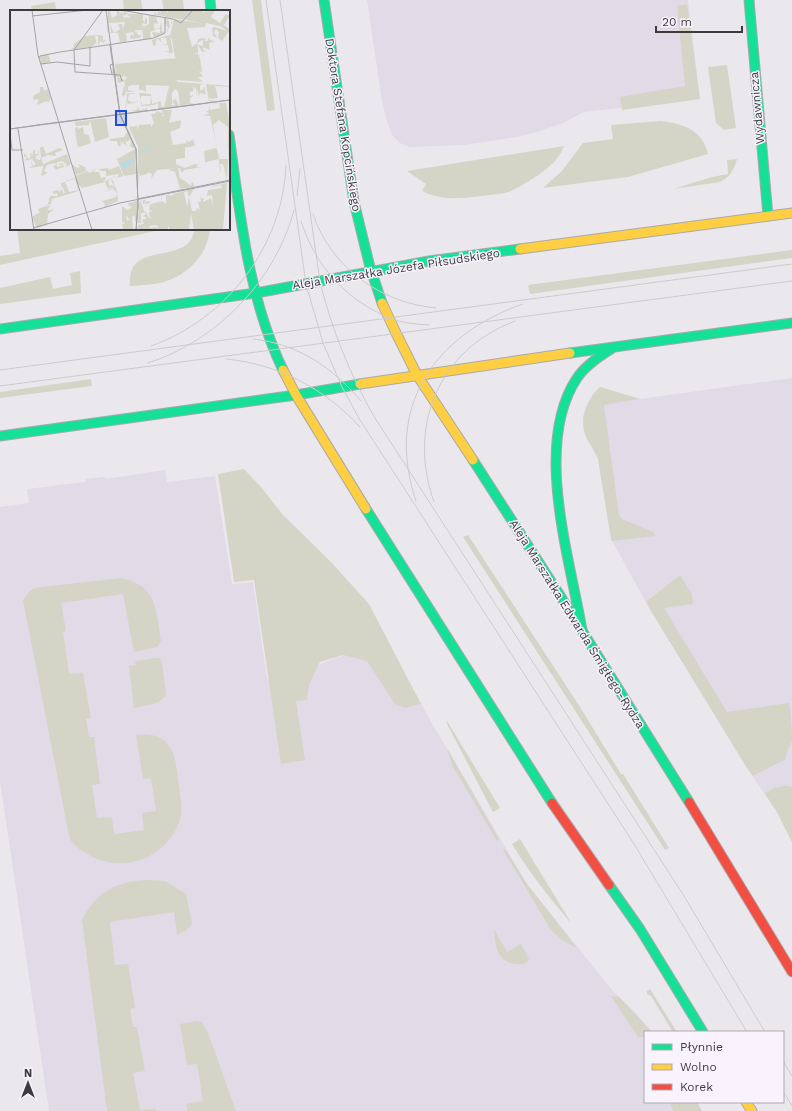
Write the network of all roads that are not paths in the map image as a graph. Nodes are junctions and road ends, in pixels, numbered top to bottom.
1 (210, 0) edge
2 (324, 0) edge
3 (749, 0) edge
4 (211, 10) edge
5 (230, 141) edge
6 (792, 213) edge
7 (768, 216) junction
8 (372, 272) junction
9 (256, 293) junction
10 (792, 323) edge
11 (0, 329) edge
12 (614, 347) junction
13 (417, 375) junction
14 (296, 395) junction
15 (0, 436) edge
16 (583, 631) junction
17 (792, 972) edge
18 (702, 1031) edge

1 - 4 main road
2 - 8 main road, Doktora Stefana Kopcińskiego
3 - 7 main road, Wydawnicza
5 - 9 main road
6 - 7 main road, Aleja Marszałka Józefa Piłsudskiego
7 - 8 main road, Aleja Marszałka Józefa Piłsudskiego
8 - 9 main road, Aleja Marszałka Józefa Piłsudskiego
8 - 13 main road, Aleja Marszałka Edwarda Śmigłego-Rydza
9 - 11 main road, Aleja Marszałka Józefa Piłsudskiego
9 - 14 main road
10 - 12 main road
12 - 13 main road
12 - 16 main road
13 - 14 main road
13 - 16 main road, Aleja Marszałka Edwarda Śmigłego-Rydza
14 - 15 main road
14 - 18 main road
16 - 17 main road, Aleja Marszałka Edwarda Śmigłego-Rydza

